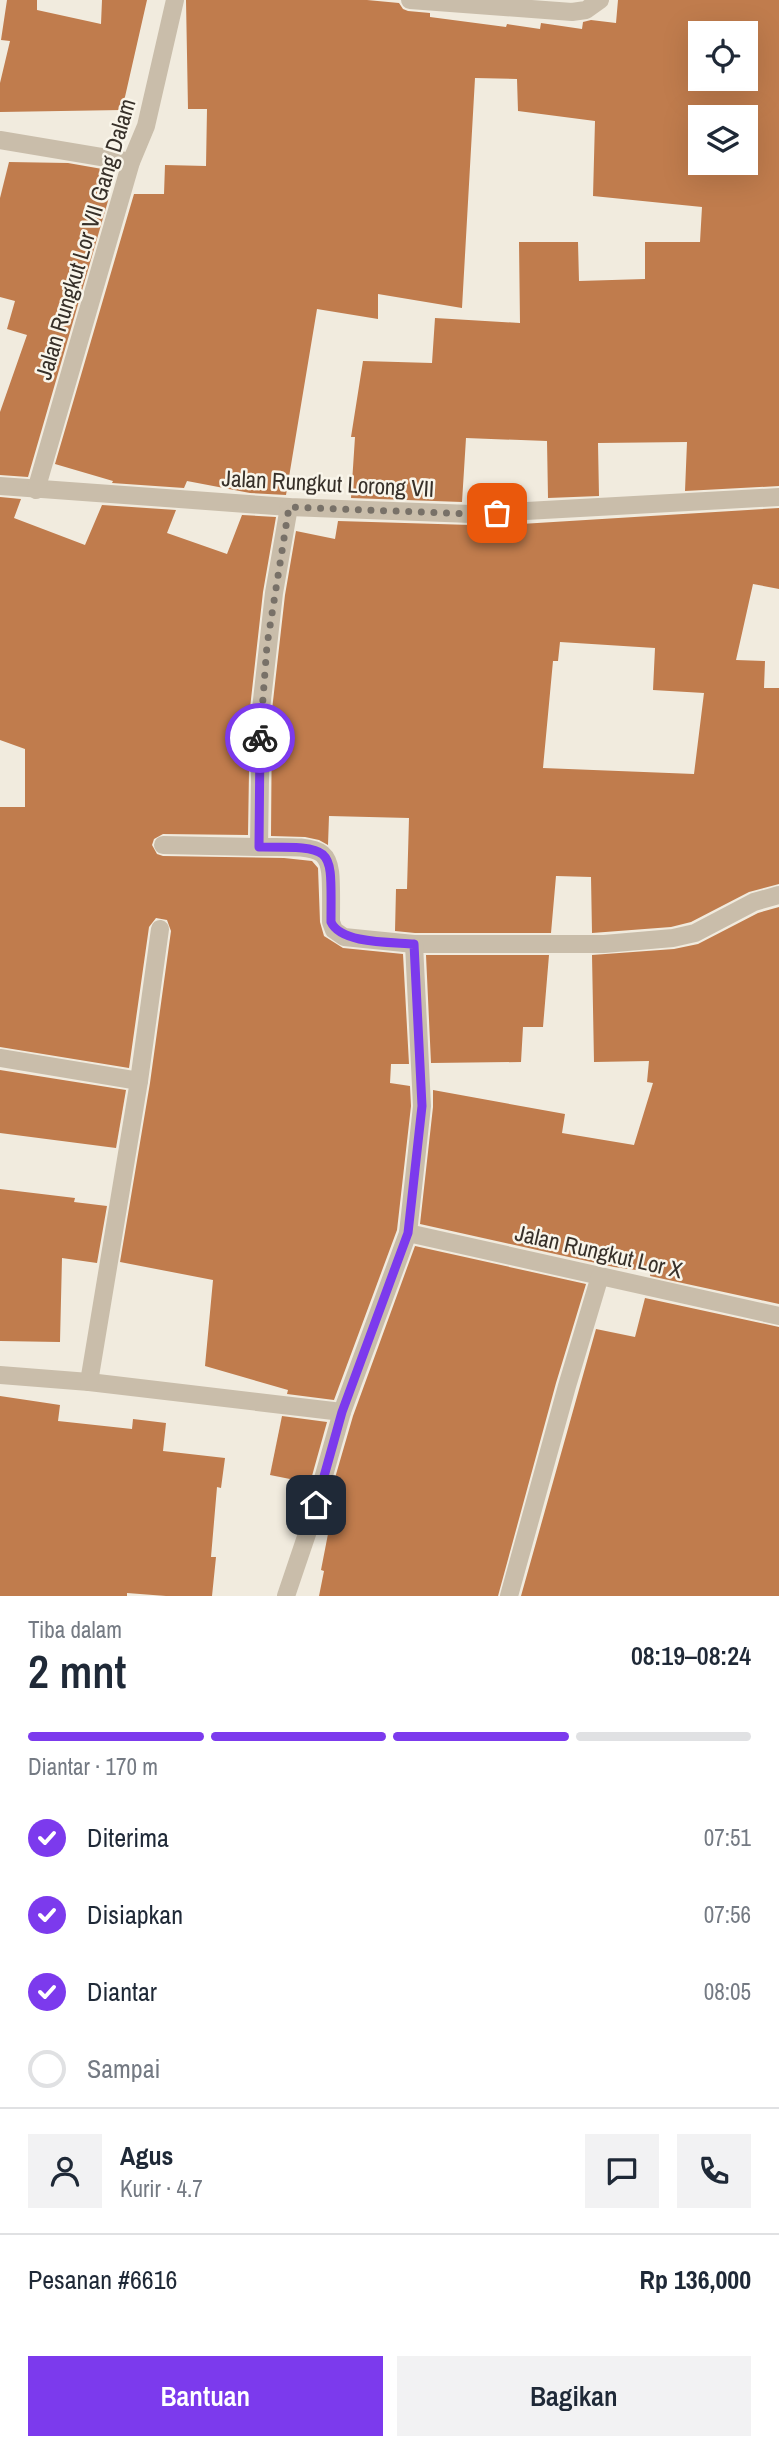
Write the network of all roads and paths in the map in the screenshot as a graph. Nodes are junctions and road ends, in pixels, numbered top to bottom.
1 (175, 0) edge
2 (410, 0) edge
3 (600, 0) edge
4 (0, 140) edge
5 (131, 162) junction
6 (0, 486) edge
7 (36, 490) junction
8 (779, 497) edge
9 (289, 507) junction
10 (163, 845) dead end
11 (259, 847) junction
12 (779, 895) edge
13 (160, 929) dead end
14 (414, 944) junction
15 (0, 1058) edge
16 (139, 1081) junction
17 (408, 1233) junction
18 (600, 1276) junction
19 (779, 1316) edge
20 (0, 1375) edge
21 (89, 1382) junction
22 (342, 1412) junction
23 (286, 1596) edge
24 (509, 1596) edge

1 - 5 street, Jalan Rungkut Lor VII Gang Dalam
2 - 3 street
4 - 5 street
5 - 7 street, Jalan Rungkut Lor VII Gang Dalam
6 - 7 street, Jalan Rungkut Lorong VII
7 - 9 street, Jalan Rungkut Lorong VII
8 - 9 street, Jalan Rungkut Lorong VII
9 - 11 street
10 - 11 street
11 - 14 street
12 - 14 street
13 - 16 street
14 - 17 street
15 - 16 street
16 - 21 street
17 - 18 street, Jalan Rungkut Lor X
17 - 22 street
18 - 19 street, Jalan Rungkut Lor X
18 - 24 street
20 - 21 street
21 - 22 street
22 - 23 street

